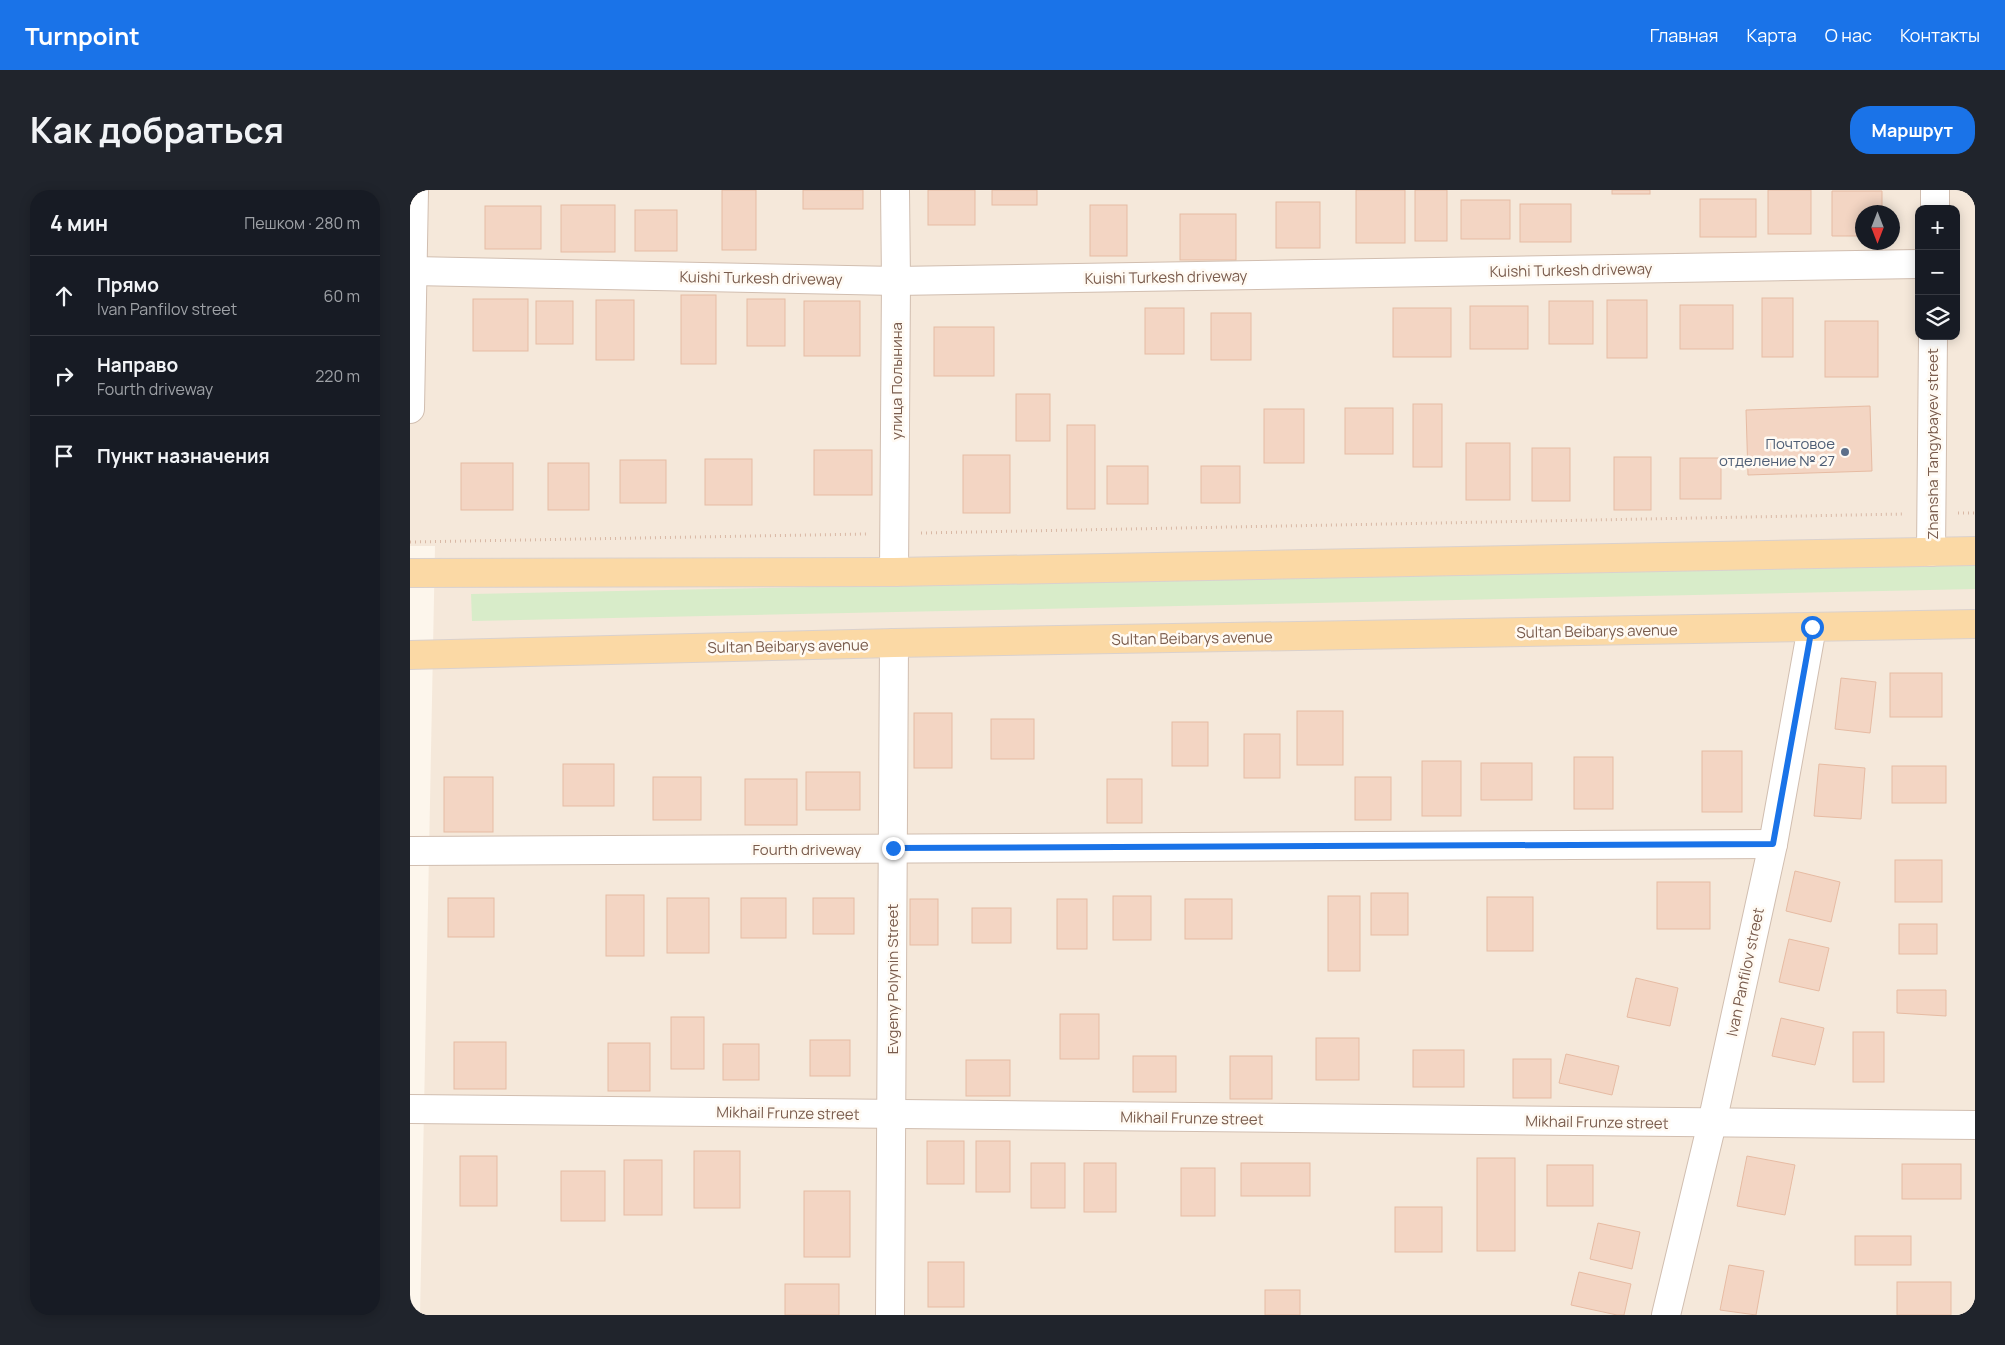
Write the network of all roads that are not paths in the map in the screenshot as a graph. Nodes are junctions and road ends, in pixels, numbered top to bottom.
1 (414, 190) edge
2 (895, 190) edge
3 (1935, 190) edge
4 (1935, 205) edge
5 (1915, 264) edge
6 (413, 271) junction
7 (896, 281) junction
8 (1933, 340) edge
9 (410, 409) edge
10 (1975, 551) edge
11 (1931, 552) junction
12 (894, 572) junction
13 (410, 573) edge
14 (1975, 624) edge
15 (1812, 627) junction
16 (894, 643) junction
17 (410, 655) edge
18 (1773, 844) junction
19 (893, 848) junction
20 (410, 851) edge
21 (410, 1109) edge
22 (891, 1115) junction
23 (1712, 1123) junction
24 (1975, 1125) edge
25 (890, 1315) edge
26 (1666, 1315) edge

1 - 6 street
2 - 7 street, улица Полынина
3 - 4 street
5 - 7 street, Kuishi Turkesh driveway
6 - 7 street, Kuishi Turkesh driveway
6 - 9 street
7 - 12 street, улица Полынина
8 - 11 street, Zhansha Tangybayev street
10 - 11 main road
11 - 12 main road
12 - 13 main road
14 - 15 main road, Sultan Beibarys avenue
15 - 16 main road, Sultan Beibarys avenue
15 - 18 street, Ivan Panfilov street
16 - 17 main road, Sultan Beibarys avenue
16 - 19 street, Evgeny Polynin Street
18 - 19 street, Fourth driveway
18 - 23 street, Ivan Panfilov street
19 - 20 street, Fourth driveway
19 - 22 street, Evgeny Polynin Street
21 - 22 street, Mikhail Frunze street
22 - 23 street, Mikhail Frunze street
22 - 25 street, Evgeny Polynin Street
23 - 24 street, Mikhail Frunze street
23 - 26 street, Ivan Panfilov street

